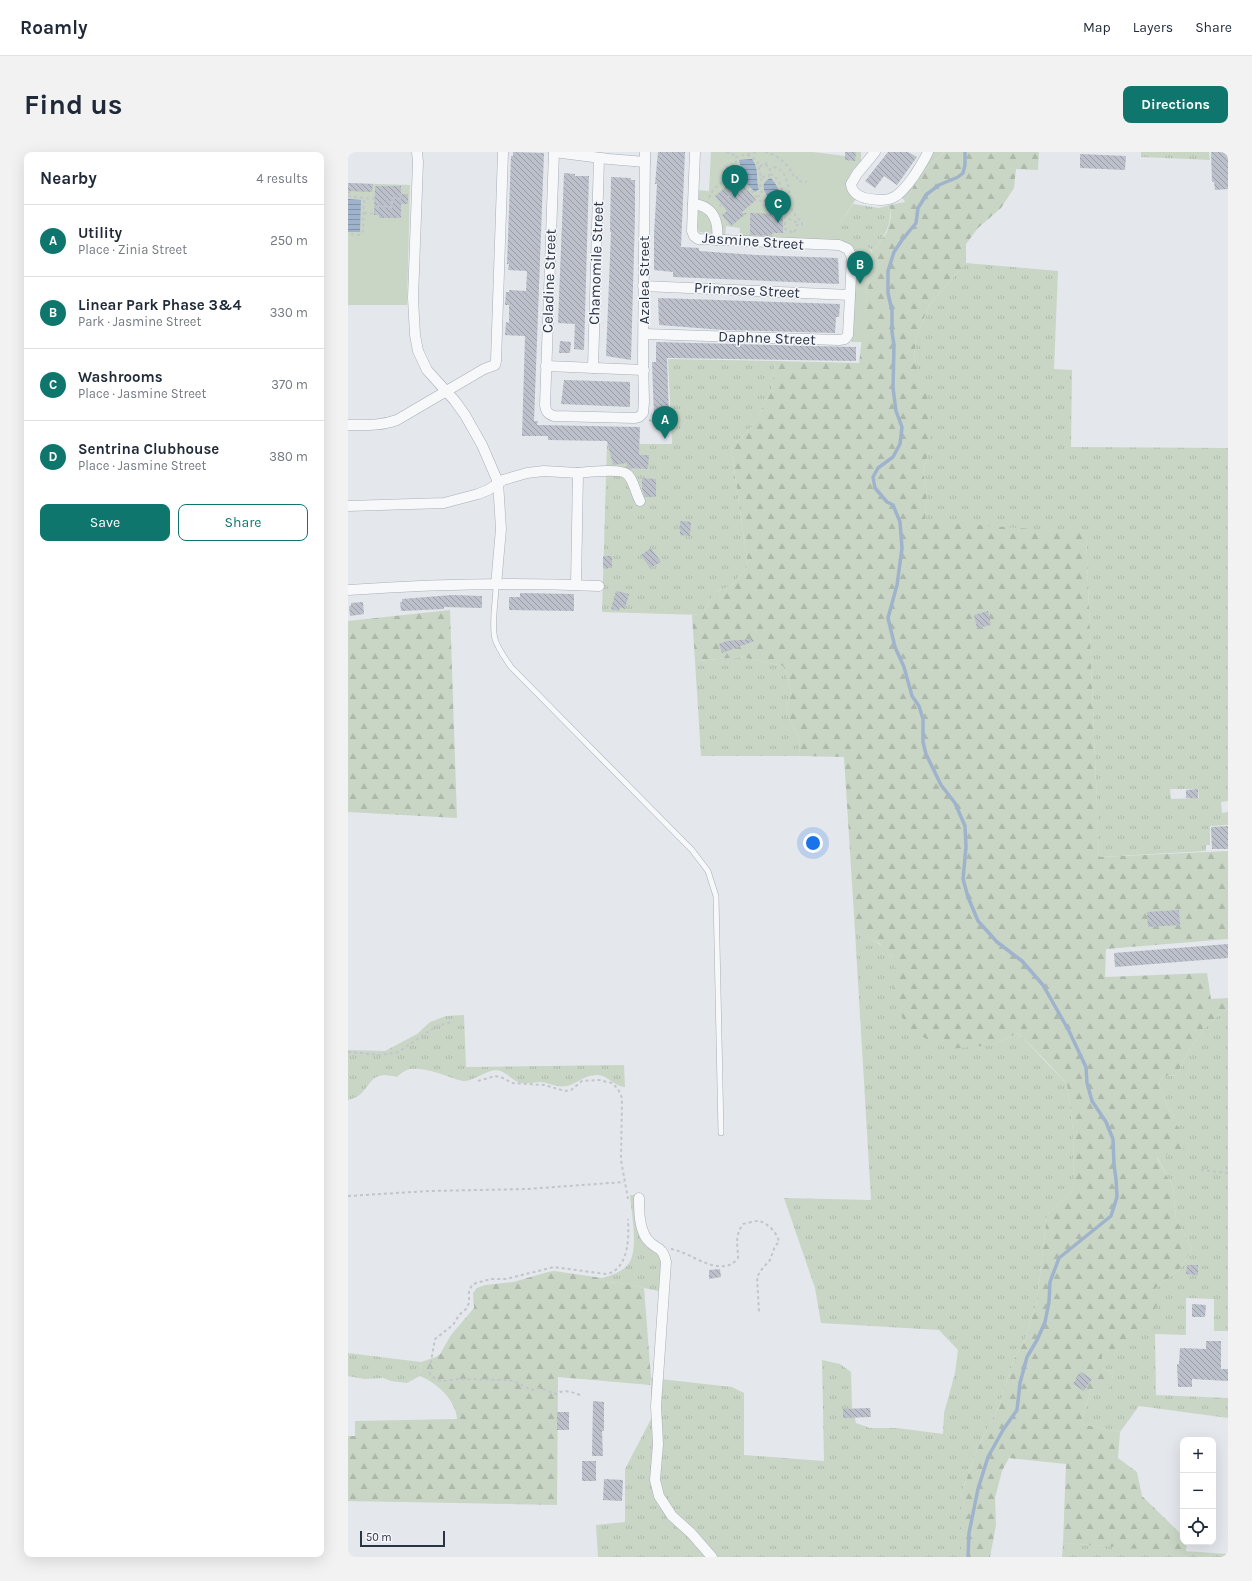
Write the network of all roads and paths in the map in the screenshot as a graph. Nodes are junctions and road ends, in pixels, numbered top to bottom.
1 (417, 152) edge
2 (503, 152) edge
3 (554, 152) edge
4 (695, 152) edge
5 (726, 152) edge
6 (756, 152) edge
7 (765, 152) edge
8 (875, 152) edge
9 (928, 152) edge
10 (746, 154) edge
11 (738, 156) junction
12 (645, 157) edge
13 (599, 158) junction
14 (767, 161) dead end
15 (736, 164) junction
16 (766, 165) junction
17 (760, 167) junction
18 (770, 169) junction
19 (770, 174) junction
20 (762, 177) junction
21 (723, 181) junction
22 (807, 182) dead end
23 (749, 189) junction
24 (349, 192) edge
25 (732, 194) junction
26 (348, 196) edge
27 (364, 198) junction
28 (757, 198) junction
29 (408, 199) dead end
30 (709, 202) dead end
31 (721, 203) dead end
32 (693, 204) junction
33 (784, 205) junction
34 (377, 206) junction
35 (364, 213) junction
36 (785, 217) junction
37 (797, 225) junction
38 (348, 234) edge
39 (717, 240) junction
40 (644, 286) junction
41 (850, 296) junction
42 (644, 334) junction
43 (546, 366) junction
44 (593, 368) junction
45 (644, 370) junction
46 (447, 391) junction
47 (644, 408) joint
48 (648, 419) dead end
49 (662, 423) junction
50 (348, 425) edge
51 (578, 472) junction
52 (498, 482) junction
53 (640, 501) dead end
54 (348, 506) edge
55 (496, 585) junction
56 (576, 585) junction
57 (599, 586) dead end
58 (348, 590) edge
59 (452, 1022) dead end
60 (348, 1052) edge
61 (478, 1081) dead end
62 (721, 1133) dead end
63 (1201, 1170) dead end
64 (1228, 1173) edge
65 (625, 1182) junction
66 (348, 1196) edge
67 (639, 1198) dead end
68 (628, 1206) dead end
69 (628, 1214) dead end
70 (664, 1253) junction
71 (758, 1312) dead end
72 (580, 1395) dead end
73 (712, 1557) edge

1 - 46 street
2 - 46 street
3 - 13 street
3 - 43 street, Celadine Street
4 - 32 street, Jasmine Street
5 - 11 path
6 - 10 path
7 - 22 path
8 - 9 street
10 - 11 path
10 - 17 path
11 - 15 path
12 - 13 street
12 - 40 street, Azalea Street
13 - 44 street, Chamomile Street
14 - 16 path
15 - 21 path
15 - 23 path
16 - 17 path
16 - 18 path
17 - 20 path
18 - 19 path
18 - 37 path
19 - 20 path
19 - 33 path
20 - 28 path
21 - 25 path
21 - 30 path
23 - 25 path
23 - 28 path
24 - 26 path
25 - 31 path
26 - 27 path
27 - 34 path
27 - 35 path
28 - 33 path
29 - 34 path
32 - 39 street
32 - 39 street, Jasmine Street
33 - 36 path
34 - 35 path
35 - 38 path
36 - 37 path
36 - 37 path
39 - 41 street, Jasmine Street
40 - 41 street, Primrose Street
40 - 42 street, Azalea Street
41 - 42 street, Daphne Street
42 - 45 street, Azalea Street
43 - 44 street
43 - 47 street, Celadine Street
44 - 45 street
45 - 47 street, Azalea Street
46 - 50 street
46 - 52 street
48 - 49 path
49 - 49 path
51 - 52 street
51 - 53 street
51 - 56 street
52 - 54 street
52 - 55 street
55 - 56 street
55 - 58 street
55 - 62 lane
56 - 57 street
59 - 60 path
61 - 65 path
63 - 64 path
65 - 66 path
65 - 68 path
67 - 70 street
69 - 72 path
70 - 71 path
70 - 73 street

